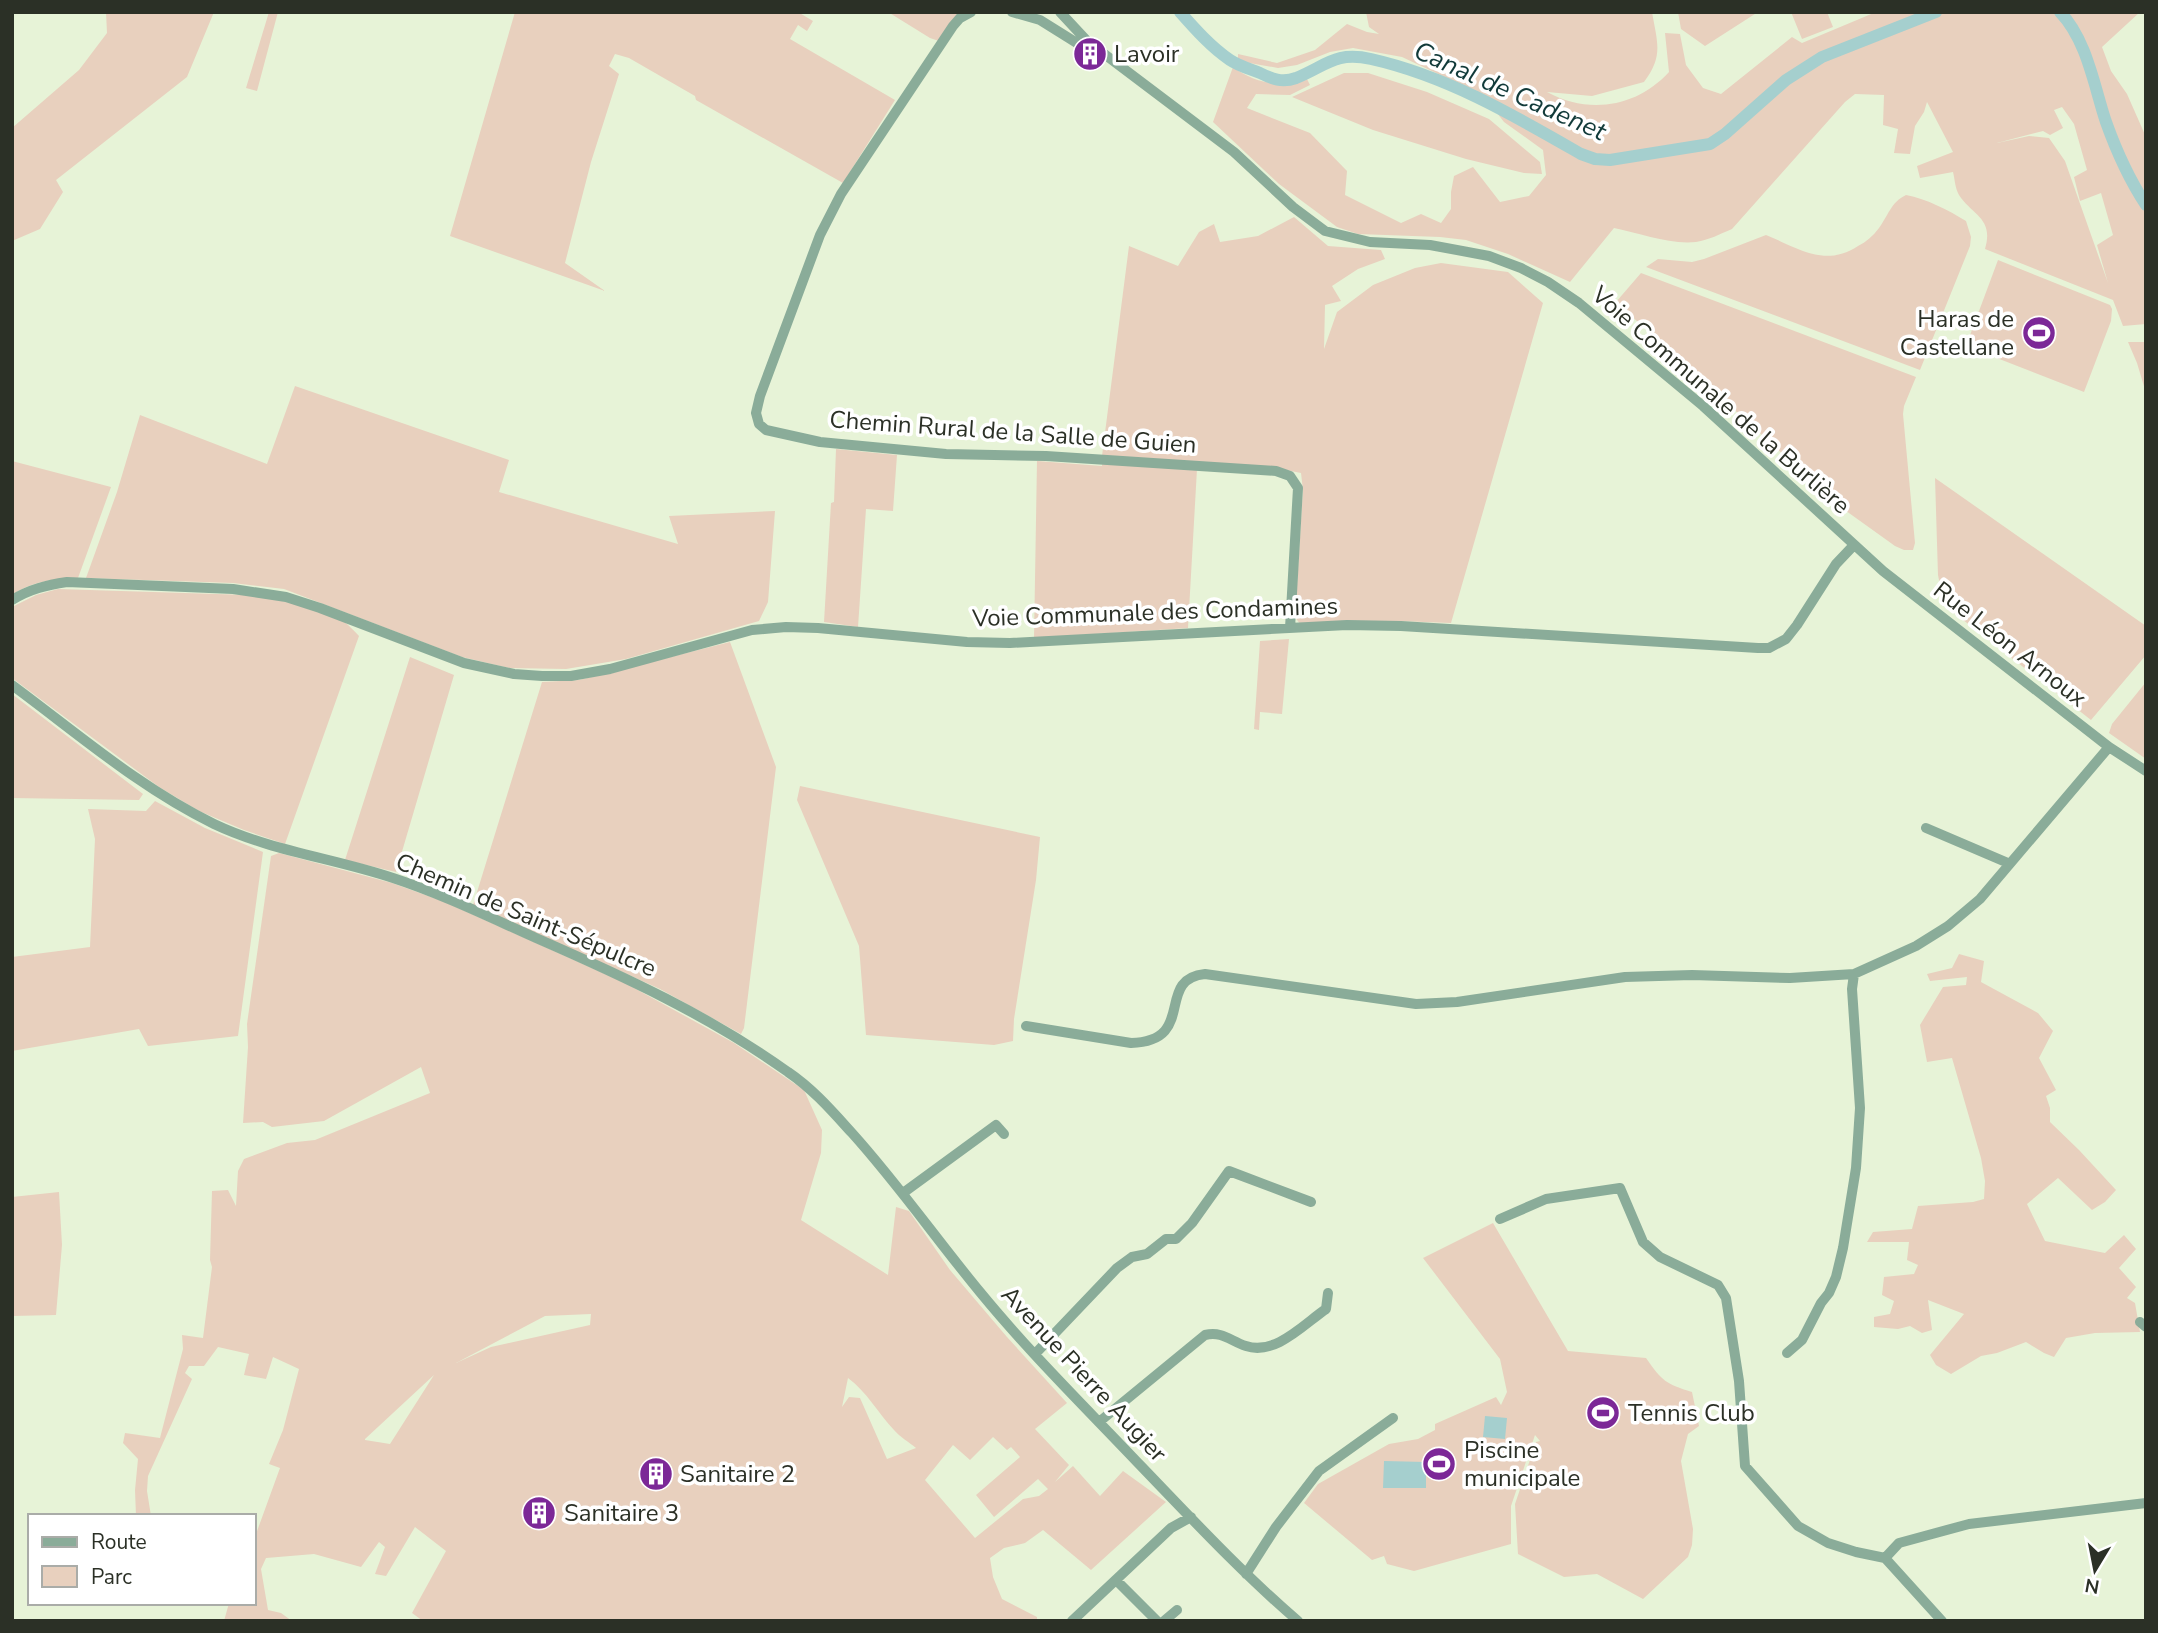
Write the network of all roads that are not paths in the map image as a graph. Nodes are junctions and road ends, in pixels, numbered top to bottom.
1 (971, 12) edge
2 (1012, 12) edge
3 (1060, 12) edge
4 (1087, 41) junction
5 (1854, 545) junction
6 (12, 600) edge
7 (1290, 628) junction
8 (12, 685) edge
9 (2109, 747) junction
10 (2146, 771) edge
11 (1926, 828) dead end
12 (2008, 863) junction
13 (1854, 974) junction
14 (1026, 1026) dead end
15 (1004, 1134) dead end
16 (858, 1140) joint
17 (903, 1193) junction
18 (1311, 1202) dead end
19 (1500, 1219) dead end
20 (1328, 1293) dead end
21 (1787, 1353) dead end
22 (1035, 1354) junction
23 (1393, 1418) dead end
24 (1099, 1422) junction
25 (2146, 1503) edge
26 (1191, 1517) junction
27 (1885, 1558) junction
28 (1246, 1574) junction
29 (1116, 1580) junction
30 (1177, 1610) dead end
31 (1072, 1621) edge
32 (1157, 1621) edge
33 (1164, 1621) edge
34 (1298, 1621) edge
35 (1942, 1621) edge

1 - 7 street, Chemin Rural de la Salle de Guien
2 - 4 street
3 - 4 street, Voie Communale de la Burlière
4 - 5 street, Voie Communale de la Burlière
5 - 7 street, Voie Communale des Condamines
5 - 9 street, Rue Léon Arnoux
6 - 7 street, Voie Communale des Condamines
8 - 16 street, Chemin de Saint-Sépulcre
9 - 10 street, Rue Léon Arnoux
9 - 12 street
11 - 12 street
12 - 13 street
13 - 14 street
13 - 21 street
15 - 17 street
16 - 17 street, Avenue Pierre Augier
17 - 22 street, Avenue Pierre Augier
18 - 22 street
19 - 27 street
20 - 24 street
22 - 24 street, Avenue Pierre Augier
23 - 28 street
24 - 26 street, Avenue Pierre Augier
25 - 27 street
26 - 28 street, Avenue Pierre Augier
26 - 29 street
27 - 35 street
28 - 34 street, Avenue Pierre Augier
29 - 31 street
29 - 32 street
30 - 33 street

